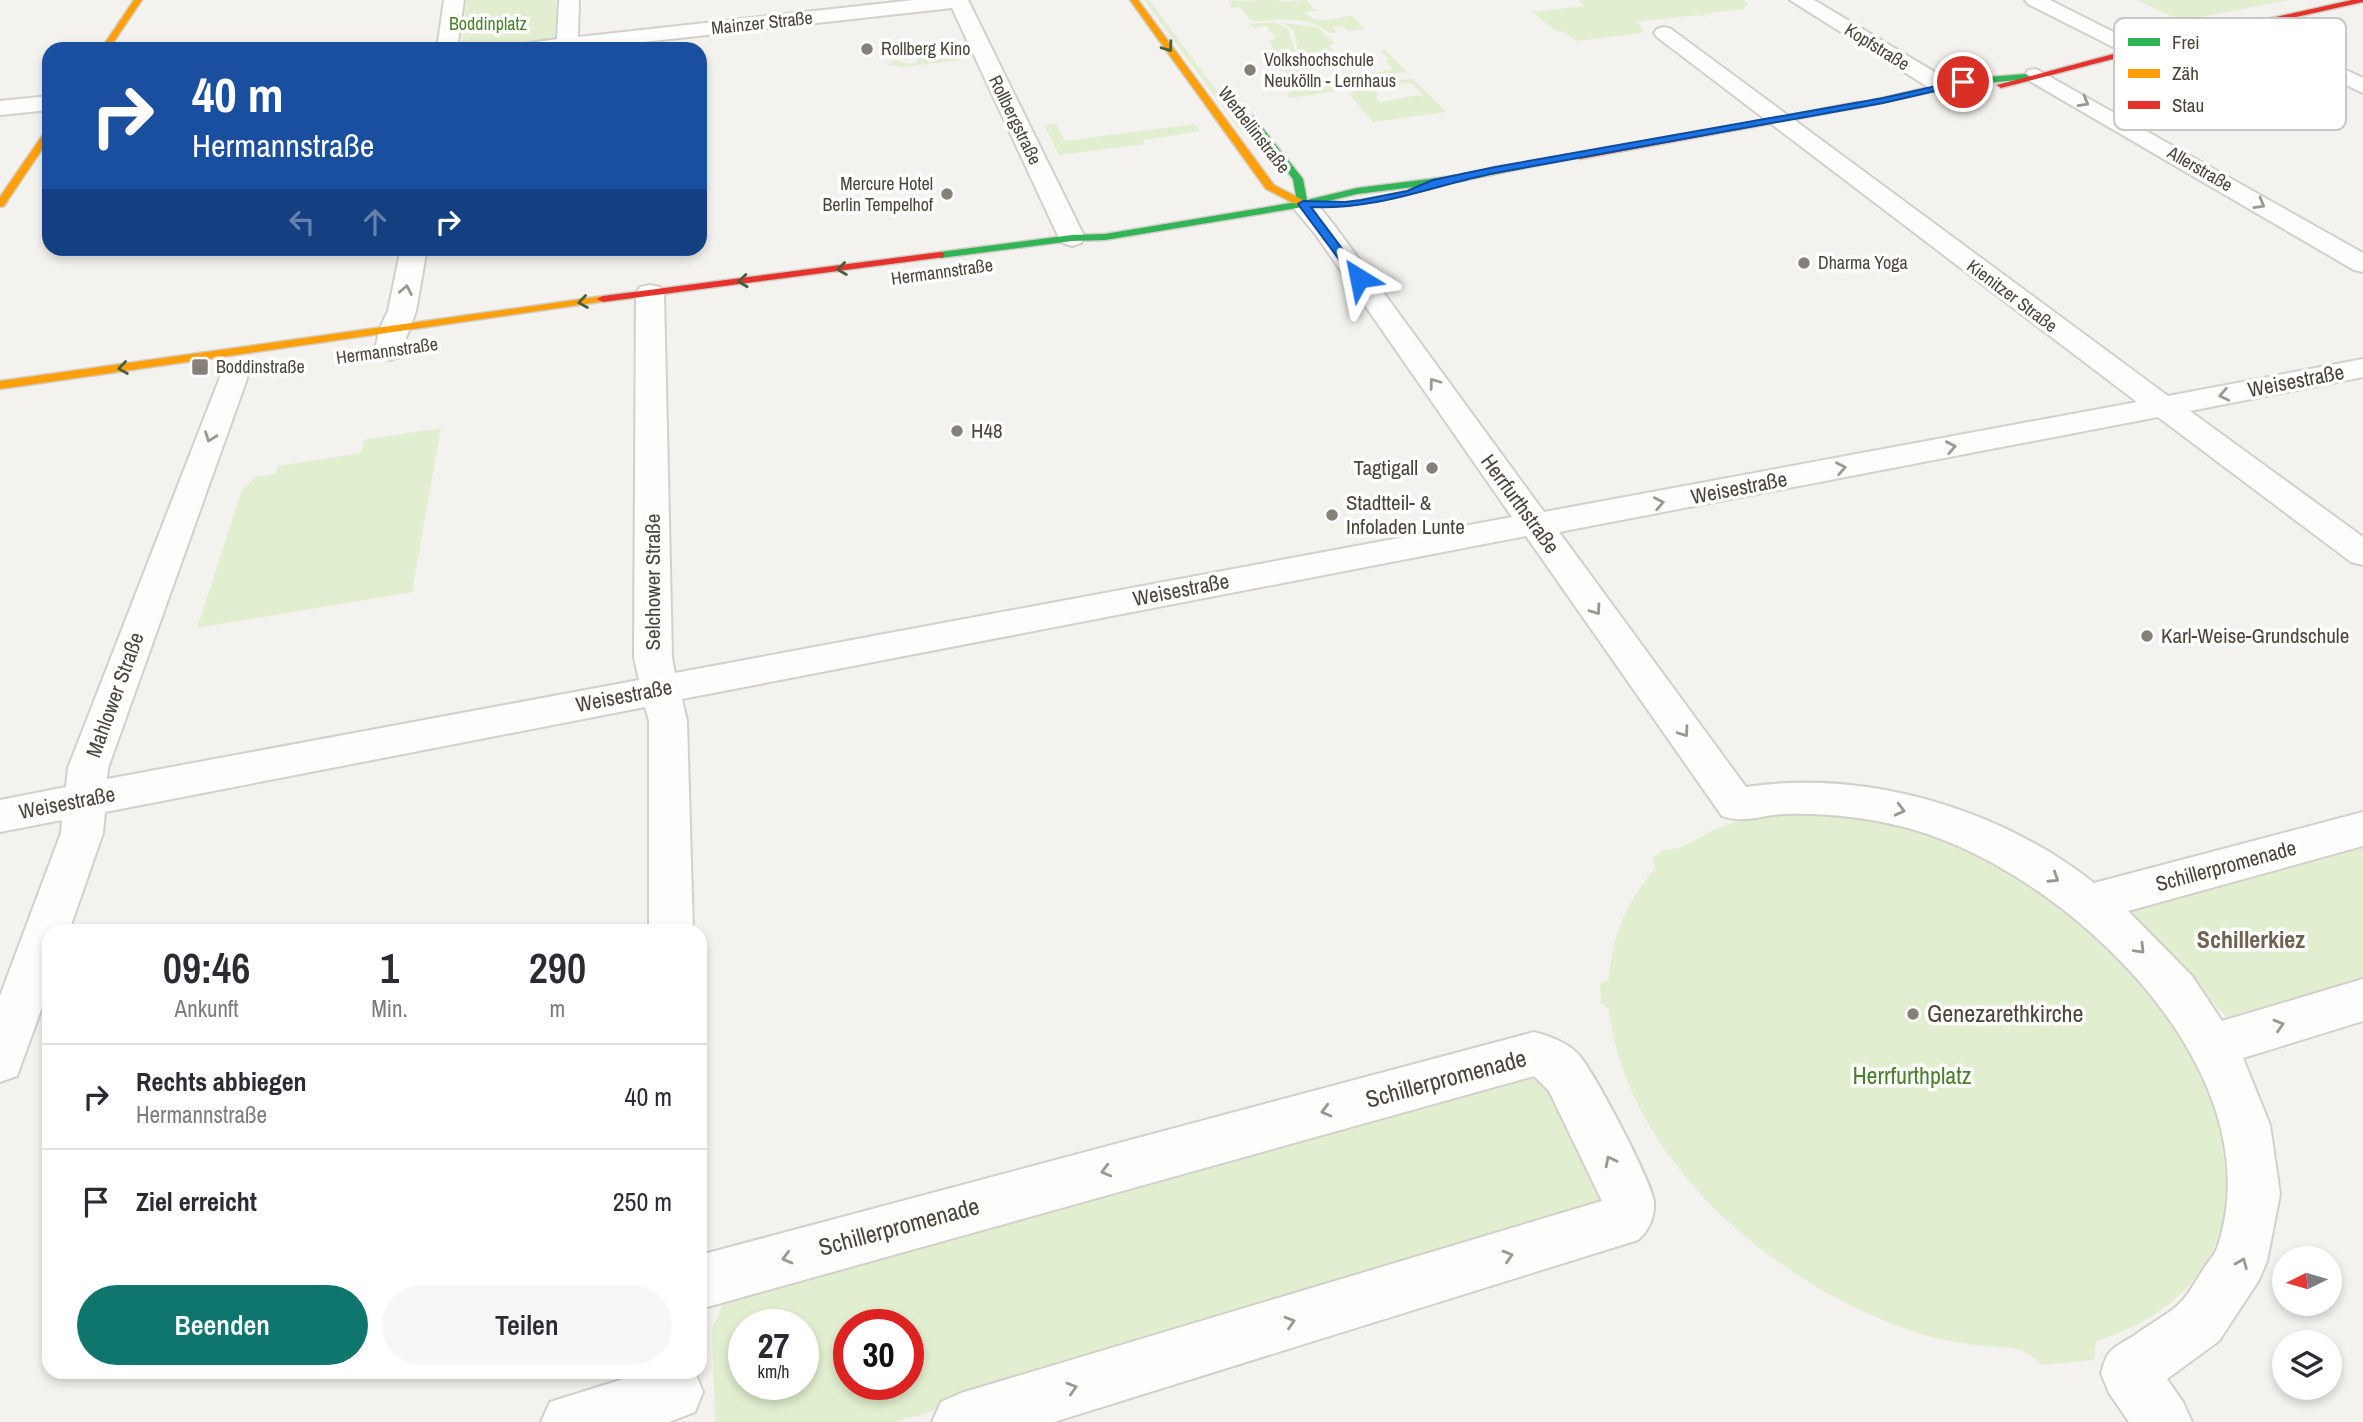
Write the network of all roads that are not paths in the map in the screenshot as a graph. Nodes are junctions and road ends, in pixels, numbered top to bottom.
1 (138, 0) edge
2 (454, 0) edge
3 (569, 0) edge
4 (1134, 0) edge
5 (1800, 0) edge
6 (2035, 0) edge
7 (948, 2) edge
8 (2359, 3) edge
9 (817, 8) edge
10 (2289, 18) edge
11 (1664, 33) dead end
12 (2114, 40) edge
13 (109, 42) edge
14 (448, 42) edge
15 (566, 42) edge
16 (580, 42) edge
17 (2114, 56) edge
18 (2031, 76) junction
19 (2346, 78) edge
20 (2363, 86) edge
21 (1948, 90) junction
22 (42, 104) edge
23 (1239, 104) dead end
24 (0, 108) edge
25 (1782, 119) junction
26 (2114, 123) edge
27 (2126, 130) edge
28 (1262, 134) junction
29 (1234, 138) junction
30 (42, 142) edge
31 (1303, 204) junction
32 (0, 205) edge
33 (1072, 237) junction
34 (1105, 237) junction
35 (412, 256) edge
36 (2363, 264) edge
37 (968, 268) dead end
38 (650, 309) junction
39 (392, 345) junction
40 (2363, 368) edge
41 (234, 373) dead end
42 (0, 386) edge
43 (2163, 407) junction
44 (1535, 524) junction
45 (2363, 554) edge
46 (660, 689) junction
47 (85, 800) junction
48 (0, 816) edge
49 (2363, 829) edge
50 (2089, 903) junction
51 (49, 924) edge
52 (671, 924) edge
53 (42, 944) edge
54 (2363, 1000) edge
55 (2214, 1045) junction
56 (0, 1060) edge
57 (707, 1280) edge
58 (674, 1395) edge
59 (570, 1422) edge
60 (961, 1422) edge
61 (2163, 1422) edge

1 - 13 main road
2 - 14 street
3 - 15 street
4 -> 29 main road, Werbellinstraße
5 - 21 street, Kopfstraße
6 - 12 street
7 - 9 street, Mainzer Straße
7 - 33 street, Rollbergstraße
8 - 10 main road, Hermannstraße
9 - 16 street, Mainzer Straße
11 - 25 street, Kienitzer Straße
17 - 18 main road, Hermannstraße
18 - 21 main road, Hermannstraße
18 -> 26 street, Allerstraße
19 - 20 street
21 - 25 main road, Hermannstraße
22 - 24 street
23 - 28 main road, Werbellinstraße
25 - 31 main road, Hermannstraße
25 - 43 street, Kienitzer Straße
27 -> 36 street, Allerstraße
28 - 29 main road
28 - 31 main road, Werbellinstraße
29 - 31 main road, Werbellinstraße
30 - 32 main road
31 - 34 main road, Hermannstraße
44 -> 31 street, Herrfurthstraße
33 - 34 main road, Hermannstraße
33 -> 38 main road, Hermannstraße
34 - 37 main road, Hermannstraße
39 -> 35 street
38 -> 39 main road, Hermannstraße
38 - 46 street, Selchower Straße
39 -> 42 main road, Hermannstraße
40 -> 43 street, Weisestraße
41 -> 47 street, Mahlower Straße
44 -> 43 street, Weisestraße
43 - 45 street, Kienitzer Straße
44 - 46 street, Weisestraße
44 -> 50 street, Herrfurthstraße
46 - 47 street, Weisestraße
46 - 52 street, Selchower Straße
47 - 48 street, Weisestraße
47 - 51 street, Mahlower Straße
49 - 50 street, Schillerpromenade
50 -> 55 street
53 - 56 street, Mahlower Straße
55 -> 54 street
61 -> 55 street
60 -> 57 street, Schillerpromenade
58 - 59 street

